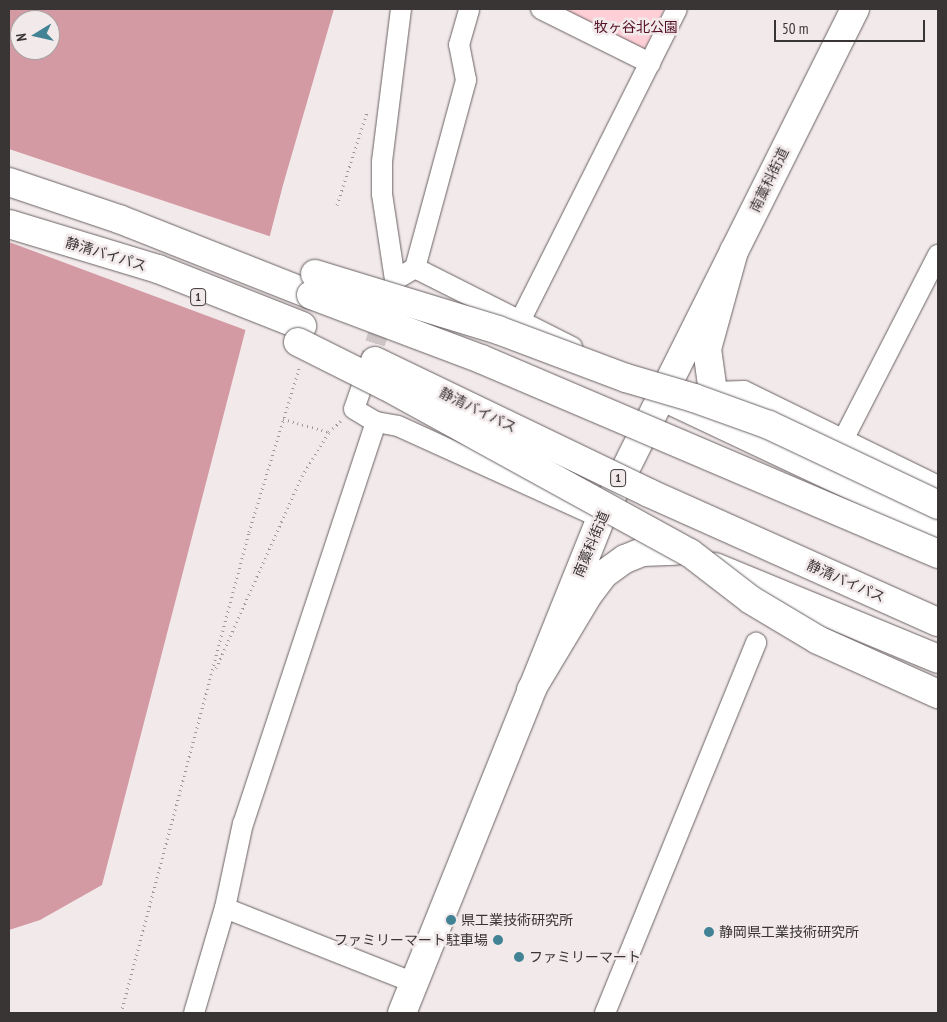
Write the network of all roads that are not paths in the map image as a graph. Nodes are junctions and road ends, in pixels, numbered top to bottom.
1 (400, 9) edge
2 (469, 9) edge
3 (541, 9) edge
4 (677, 9) edge
5 (855, 9) edge
6 (650, 63) junction
7 (9, 182) edge
8 (119, 219) junction
9 (9, 224) edge
10 (734, 251) junction
11 (98, 252) junction
12 (937, 259) edge
13 (415, 268) junction
14 (521, 319) junction
15 (362, 386) tunnel mouth
16 (713, 392) junction
17 (660, 395) junction
18 (376, 422) junction
19 (741, 433) junction
20 (844, 438) junction
21 (938, 486) edge
22 (938, 505) edge
23 (601, 518) junction
24 (938, 527) edge
25 (676, 551) junction
26 (938, 554) edge
27 (938, 622) edge
28 (756, 643) dead end
29 (938, 659) edge
30 (531, 690) junction
31 (938, 694) edge
32 (225, 908) junction
33 (414, 983) junction
34 (194, 1013) edge
35 (402, 1013) edge
36 (605, 1013) edge

1 - 13 street
2 - 13 street
3 - 6 street
4 - 6 street
5 - 10 main road, 南藁科街道
6 - 14 street
7 - 8 main road
8 - 22 main road, bridge
8 - 26 main road, bridge
9 - 11 main road, 静清バイパス / 1
10 - 16 main road
10 - 17 main road, 南藁科街道
11 - 27 main road, 静清バイパス / 1, bridge
11 - 31 main road, 1, bridge
12 - 20 street
13 - 14 street
14 - 17 street
15 - 18 street
16 - 19 main road
16 - 20 street
17 - 19 main road
17 - 23 main road, 南藁科街道
18 - 23 street
18 - 32 street
19 - 24 main road
20 - 21 street
23 - 25 main road
23 - 30 main road, 南藁科街道
25 - 29 main road
25 - 30 main road
28 - 36 street
30 - 33 main road, 南藁科街道
32 - 33 street
32 - 34 street
33 - 35 main road, 南藁科街道

